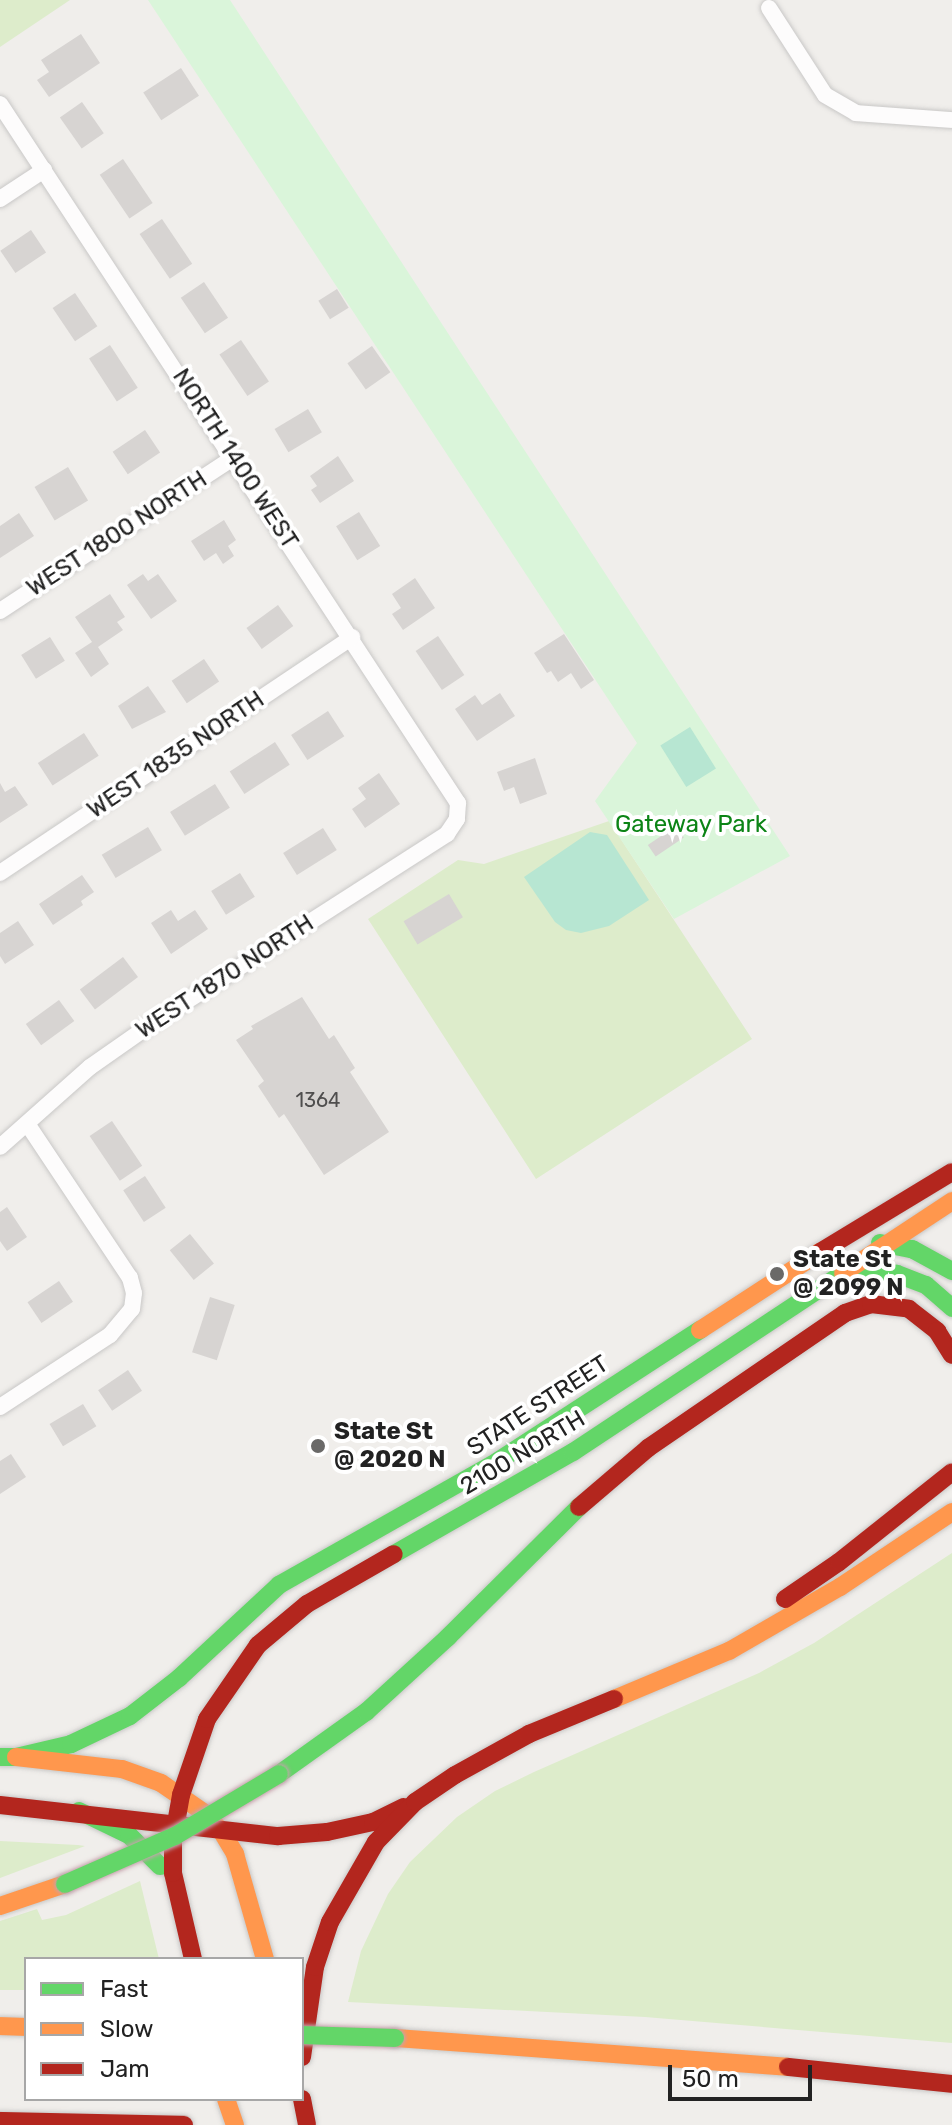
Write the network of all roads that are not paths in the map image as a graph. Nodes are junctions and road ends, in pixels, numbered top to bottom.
1 (769, 8) dead end
2 (0, 104) edge
3 (952, 120) edge
4 (44, 170) junction
5 (0, 199) edge
6 (234, 457) junction
7 (0, 611) edge
8 (352, 637) junction
9 (457, 819) joint
10 (0, 873) edge
11 (28, 1125) junction
12 (0, 1147) edge
13 (952, 1172) edge
14 (952, 1201) edge
15 (886, 1244) junction
16 (820, 1252) junction
17 (952, 1271) edge
18 (834, 1279) junction
19 (811, 1294) junction
20 (952, 1308) edge
21 (952, 1355) edge
22 (0, 1407) edge
23 (952, 1472) edge
24 (600, 1486) junction
25 (952, 1512) edge
26 (529, 1734) junction
27 (8, 1757) edge
28 (181, 1795) junction
29 (415, 1802) junction
30 (0, 1805) edge
31 (79, 1811) junction
32 (175, 1825) junction
33 (222, 1832) junction
34 (175, 1890) junction
35 (0, 1906) edge
36 (192, 1957) edge
37 (264, 1957) edge
38 (0, 2026) edge
39 (24, 2027) edge
40 (304, 2035) edge
41 (304, 2043) edge
42 (952, 2084) edge
43 (227, 2101) edge
44 (0, 2121) edge
45 (174, 2125) edge
46 (184, 2125) edge
47 (235, 2125) edge

1 - 3 street
2 - 4 street, NORTH 1400 WEST
4 - 5 street
4 - 6 street, NORTH 1400 WEST
6 - 7 street, WEST 1800 NORTH
6 - 8 street, NORTH 1400 WEST
8 - 9 street, NORTH 1400 WEST
8 - 10 street, WEST 1835 NORTH
9 - 11 street, WEST 1870 NORTH
11 - 12 street, WEST 1870 NORTH
11 - 22 street
13 - 16 main road
14 - 15 main road, 2100 NORTH
15 - 16 main road, STATE STREET
15 - 17 main road, STATE STREET
15 - 18 main road, 2100 NORTH
16 - 27 main road, STATE STREET
18 - 19 main road, 2100 NORTH
18 - 20 main road
19 - 24 main road
19 - 28 main road, 2100 NORTH
21 - 24 main road
23 - 26 main road
24 - 35 main road, bridge
25 - 26 main road
26 - 29 main road
27 - 28 main road
28 - 32 main road, 2100 NORTH
28 - 33 main road
29 - 33 main road
29 - 41 main road
30 - 31 main road
31 - 32 main road
31 - 34 main road
32 - 33 main road
32 - 34 main road, 2100 NORTH
33 - 37 main road
34 - 36 main road
38 - 39 main road
40 - 42 main road, bridge
43 - 47 main road
44 - 45 main road
45 - 46 main road

